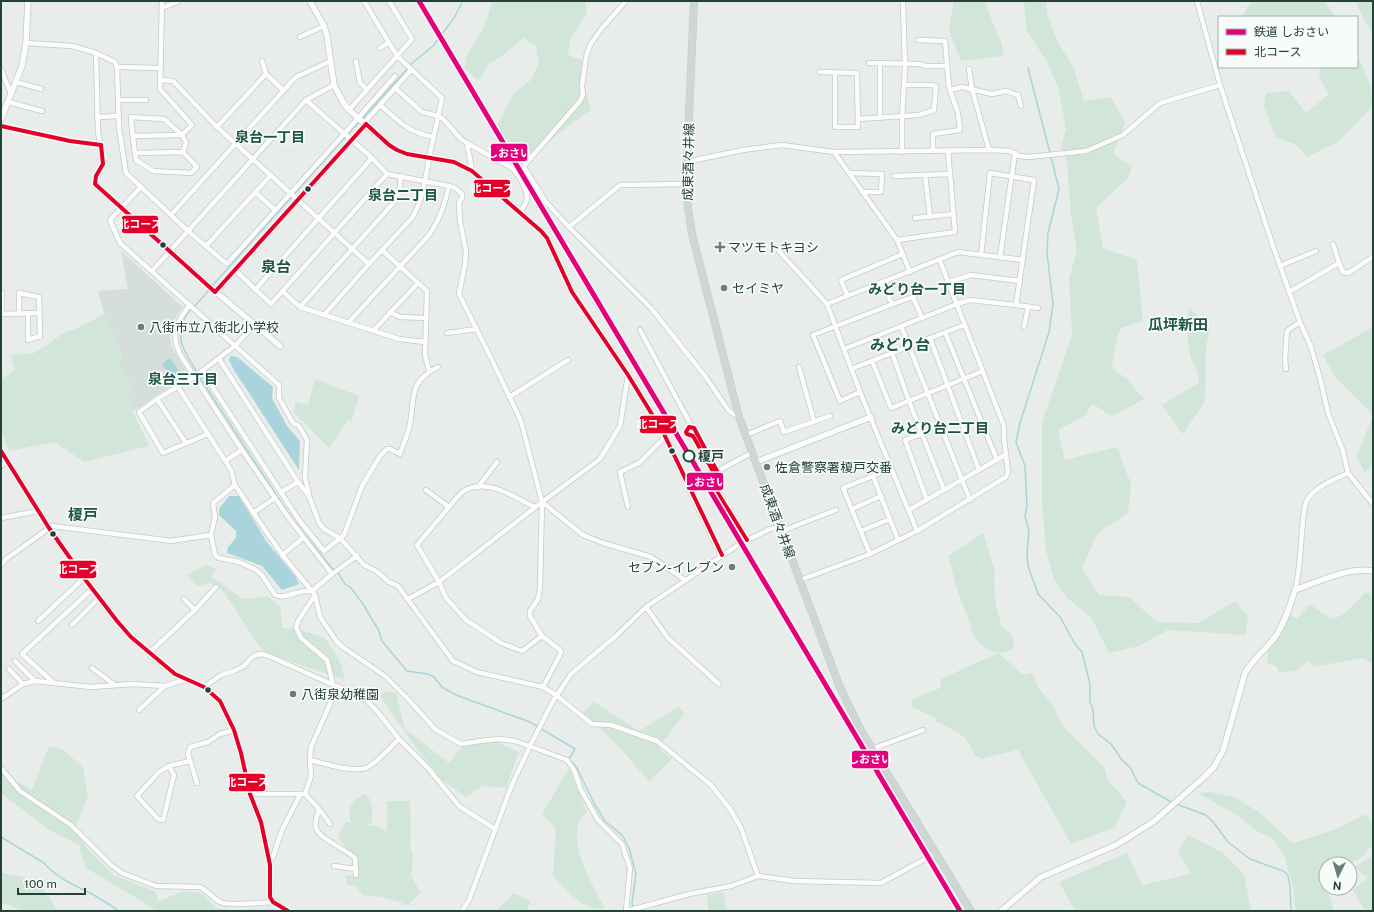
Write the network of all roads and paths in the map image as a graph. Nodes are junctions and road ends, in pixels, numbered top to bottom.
1 (28, 1) edge
2 (162, 1) edge
3 (179, 1) edge
4 (310, 1) edge
5 (364, 1) edge
6 (390, 1) edge
7 (626, 1) edge
8 (694, 1) edge
9 (903, 1) edge
10 (1198, 1) edge
11 (162, 8) junction
12 (324, 26) junction
13 (300, 37) dead end
14 (918, 40) dead end
15 (26, 43) junction
16 (388, 43) junction
17 (380, 48) dead end
18 (96, 53) junction
19 (397, 56) junction
20 (262, 61) dead end
21 (331, 61) junction
22 (356, 61) dead end
23 (869, 63) dead end
24 (880, 63) junction
25 (905, 64) junction
26 (947, 66) junction
27 (117, 67) junction
28 (161, 68) junction
29 (1, 69) edge
30 (969, 69) dead end
31 (411, 70) junction
32 (820, 72) dead end
33 (835, 73) junction
34 (266, 74) junction
35 (395, 76) dead end
36 (161, 80) junction
37 (16, 82) junction
38 (904, 84) junction
39 (334, 85) junction
40 (1220, 85) junction
41 (395, 88) junction
42 (41, 89) dead end
43 (367, 89) junction
44 (972, 89) junction
45 (283, 90) junction
46 (950, 90) junction
47 (11, 94) junction
48 (118, 100) junction
49 (146, 100) dead end
50 (306, 100) junction
51 (8, 102) junction
52 (380, 105) junction
53 (1021, 106) dead end
54 (42, 110) dead end
55 (349, 110) junction
56 (97, 116) junction
57 (119, 116) junction
58 (438, 116) junction
59 (1, 117) edge
60 (902, 117) junction
61 (880, 118) junction
62 (858, 119) junction
63 (363, 121) junction
64 (1, 126) edge
65 (217, 127) junction
66 (344, 134) junction
67 (182, 135) junction
68 (133, 136) junction
69 (434, 137) junction
70 (351, 140) junction
71 (235, 143) junction
72 (467, 143) junction
73 (101, 145) junction
74 (989, 150) junction
75 (933, 151) junction
76 (948, 151) junction
77 (183, 152) junction
78 (834, 152) junction
79 (902, 152) junction
80 (135, 153) junction
81 (1015, 153) junction
82 (372, 158) junction
83 (429, 158) junction
84 (252, 159) junction
85 (686, 162) junction
86 (525, 169) junction
87 (472, 171) junction
88 (516, 172) junction
89 (387, 174) junction
90 (850, 174) junction
91 (950, 174) junction
92 (271, 175) junction
93 (925, 175) junction
94 (401, 176) junction
95 (894, 176) dead end
96 (1011, 177) junction
97 (425, 180) junction
98 (95, 184) joint
99 (686, 184) junction
100 (449, 186) junction
101 (141, 187) junction
102 (255, 192) junction
103 (291, 192) junction
104 (863, 192) junction
105 (298, 200) junction
106 (121, 208) junction
107 (275, 210) junction
108 (520, 212) junction
109 (953, 214) junction
110 (171, 215) junction
111 (930, 216) junction
112 (318, 218) junction
113 (916, 218) dead end
114 (569, 227) junction
115 (188, 231) junction
116 (335, 233) junction
117 (897, 240) junction
118 (1332, 244) dead end
119 (206, 246) junction
120 (352, 249) junction
121 (382, 250) junction
122 (779, 251) dead end
123 (1316, 251) dead end
124 (169, 252) junction
125 (903, 254) junction
126 (981, 255) junction
127 (1000, 257) junction
128 (1373, 257) edge
129 (940, 260) junction
130 (1023, 260) junction
131 (1339, 263) junction
132 (369, 264) junction
133 (400, 266) junction
134 (1280, 266) junction
135 (234, 270) junction
136 (152, 271) junction
137 (910, 272) junction
138 (1020, 281) junction
139 (883, 282) junction
140 (948, 282) junction
141 (418, 283) junction
142 (255, 290) junction
143 (215, 292) junction
144 (283, 292) junction
145 (1289, 292) junction
146 (2, 293) dead end
147 (847, 295) junction
148 (827, 304) junction
149 (893, 304) junction
150 (957, 304) junction
151 (1016, 305) junction
152 (190, 306) junction
153 (1028, 307) junction
154 (300, 308) junction
155 (1038, 308) dead end
156 (390, 312) junction
157 (19, 313) junction
158 (39, 313) junction
159 (1, 314) edge
160 (28, 314) junction
161 (324, 315) junction
162 (426, 318) junction
163 (922, 318) junction
164 (1300, 322) junction
165 (348, 323) junction
166 (254, 325) junction
167 (964, 325) junction
168 (901, 326) junction
169 (835, 327) junction
170 (1024, 327) dead end
171 (477, 329) junction
172 (640, 330) dead end
173 (373, 331) junction
174 (447, 332) dead end
175 (945, 332) junction
176 (930, 338) junction
177 (425, 342) junction
178 (236, 346) junction
179 (280, 346) dead end
180 (908, 346) junction
181 (844, 349) junction
182 (892, 353) junction
183 (219, 359) junction
184 (568, 360) dead end
185 (872, 361) junction
186 (438, 367) dead end
187 (799, 367) dead end
188 (851, 368) junction
189 (1286, 369) dead end
190 (202, 371) junction
191 (429, 371) junction
192 (983, 371) junction
193 (628, 375) junction
194 (194, 377) junction
195 (964, 379) junction
196 (948, 385) junction
197 (178, 387) junction
198 (860, 392) junction
199 (928, 394) junction
200 (509, 397) junction
201 (157, 399) junction
202 (909, 401) junction
203 (830, 416) dead end
204 (739, 417) junction
205 (870, 417) junction
206 (814, 421) junction
207 (692, 427) dead end
208 (208, 434) junction
209 (746, 434) junction
210 (922, 434) junction
211 (665, 437) junction
212 (186, 443) junction
213 (242, 450) junction
214 (1, 451) edge
215 (752, 452) junction
216 (1005, 455) junction
217 (997, 460) junction
218 (225, 461) junction
219 (7, 462) junction
220 (497, 462) dead end
221 (756, 462) junction
222 (1, 466) edge
223 (264, 466) junction
224 (891, 468) junction
225 (979, 470) junction
226 (256, 471) junction
227 (1348, 474) junction
228 (874, 476) junction
229 (961, 480) junction
230 (298, 482) junction
231 (235, 485) junction
232 (478, 486) junction
233 (426, 490) dead end
234 (944, 490) junction
235 (281, 492) junction
236 (309, 496) junction
237 (881, 496) junction
238 (275, 498) junction
239 (927, 500) junction
240 (970, 500) junction
241 (542, 502) junction
242 (1373, 504) edge
243 (449, 507) junction
244 (535, 507) junction
245 (628, 507) dead end
246 (852, 509) junction
247 (836, 510) dead end
248 (909, 510) junction
249 (38, 511) junction
250 (253, 513) junction
251 (1, 518) edge
252 (890, 519) junction
253 (48, 528) junction
254 (781, 529) junction
255 (861, 531) junction
256 (917, 531) junction
257 (211, 535) junction
258 (303, 538) junction
259 (340, 538) junction
260 (747, 540) junction
261 (898, 540) junction
262 (870, 554) junction
263 (282, 555) junction
264 (722, 555) junction
265 (357, 556) junction
266 (1, 565) edge
267 (1373, 571) edge
268 (332, 574) junction
269 (84, 578) junction
270 (685, 580) junction
271 (800, 580) junction
272 (439, 582) junction
273 (216, 587) dead end
274 (92, 589) junction
275 (1295, 590) junction
276 (314, 593) junction
277 (99, 598) junction
278 (184, 599) dead end
279 (408, 599) junction
280 (646, 607) junction
281 (195, 610) junction
282 (38, 621) dead end
283 (72, 624) dead end
284 (542, 636) junction
285 (149, 653) junction
286 (15, 661) dead end
287 (92, 668) dead end
288 (9, 669) dead end
289 (187, 679) junction
290 (35, 681) junction
291 (54, 683) junction
292 (23, 684) junction
293 (333, 684) junction
294 (719, 684) dead end
295 (115, 685) junction
296 (165, 686) junction
297 (338, 686) junction
298 (204, 687) junction
299 (543, 687) junction
300 (556, 695) junction
301 (1, 699) edge
302 (139, 710) dead end
303 (234, 730) junction
304 (923, 730) dead end
305 (399, 739) junction
306 (530, 746) junction
307 (872, 749) junction
308 (310, 760) junction
309 (190, 761) junction
310 (169, 766) junction
311 (1, 768) edge
312 (197, 783) dead end
313 (250, 794) junction
314 (302, 794) junction
315 (319, 809) junction
316 (330, 824) dead end
317 (495, 829) junction
318 (936, 854) junction
319 (270, 862) junction
320 (334, 866) dead end
321 (356, 869) junction
322 (356, 875) dead end
323 (758, 876) junction
324 (273, 902) junction
325 (288, 911) edge
326 (462, 911) edge
327 (626, 911) edge
328 (971, 911) edge
329 (1001, 911) edge

1 - 15 street
2 - 11 street
3 - 11 street
4 - 12 street
5 - 16 street
6 - 19 street
7 - 86 street
8 - 85 main road, 成東酒々井線
9 - 25 street
10 - 40 street
11 - 28 street
12 - 13 street
12 - 21 street
14 - 26 street
15 - 18 street
15 - 37 street
16 - 17 street
16 - 19 street
18 - 27 street
18 - 56 street
19 - 31 street
19 - 43 street
20 - 34 street
21 - 39 street
21 - 45 street
22 - 43 street
23 - 24 street
24 - 25 street
24 - 61 street
25 - 26 street
25 - 38 street
26 - 46 street
27 - 28 street
27 - 48 street
28 - 36 street
29 - 47 street
30 - 44 street
31 - 41 street
31 - 58 street
32 - 33 street
33 - 62 street
33 - 62 street
34 - 45 street
34 - 65 street
35 - 63 street
36 - 65 street
36 - 67 street
37 - 42 street
37 - 47 street
38 - 60 street
38 - 60 street
39 - 50 street
39 - 55 street
40 - 81 street
40 - 134 street
41 - 52 street
41 - 58 street
43 - 55 street
44 - 46 street
44 - 53 street
44 - 74 street
45 - 71 street
46 - 75 street
47 - 51 street
48 - 49 street
48 - 57 street
50 - 66 street
50 - 84 street
51 - 54 street
51 - 59 street
52 - 63 street
52 - 69 street
55 - 63 street
56 - 57 street
56 - 73 street
57 - 101 street
58 - 69 street
58 - 72 street
60 - 61 street
60 - 79 street
61 - 62 street
63 - 66 street
63 - 70 street
63 - 83 street
64 - 73 street
65 - 71 street
66 - 70 street
66 - 103 street
67 - 68 street
67 - 68 street
67 - 77 street
68 - 80 street
69 - 83 street
70 - 82 street
70 - 105 street
71 - 84 street
71 - 110 street
72 - 87 street
72 - 88 street
73 - 98 street
74 - 76 street
74 - 81 street
75 - 76 street
75 - 79 street
76 - 91 street
77 - 80 street
77 - 80 street
78 - 79 street
78 - 85 street
78 - 90 street
81 - 96 street
82 - 89 street
82 - 112 street
83 - 87 street
83 - 97 street
84 - 92 street
84 - 115 street
85 - 99 main road, 成東酒々井線
86 - 88 street
86 - 114 street
87 - 108 street
88 - 108 street
89 - 94 street
89 - 116 street
90 - 104 street
90 - 104 street
91 - 93 street
91 - 109 street
92 - 102 street
92 - 103 street
93 - 95 street
93 - 111 street
94 - 97 street
94 - 120 street
96 - 126 street
96 - 127 street
96 - 130 street
97 - 100 street
97 - 121 street
98 - 106 street
99 - 114 street
99 - 204 main road, 成東酒々井線
100 - 133 street
100 - 171 street
101 - 106 street
101 - 110 street
102 - 107 street
102 - 119 street
103 - 105 street
103 - 107 street
104 - 117 street
105 - 112 street
105 - 135 street
106 - 124 street
106 - 136 street
107 - 119 street
108 - 193 street
109 - 111 street
109 - 117 street
110 - 115 street
111 - 113 street
112 - 116 street
112 - 142 street
114 - 204 street
115 - 119 street
115 - 124 street
116 - 120 street
116 - 144 street
117 - 125 street
118 - 131 street
120 - 132 street
120 - 154 street
121 - 132 street
121 - 133 street
122 - 148 street
123 - 134 street
124 - 136 street
124 - 143 street
125 - 137 street
125 - 147 street
126 - 127 street
126 - 129 street
127 - 130 street
128 - 131 street
129 - 137 street
129 - 140 street
130 - 138 street
131 - 145 street
132 - 161 street
133 - 141 street
133 - 165 street
134 - 145 street
135 - 142 street
135 - 143 street
136 - 152 street
137 - 139 street
138 - 140 street
138 - 151 street
139 - 147 street
139 - 149 street
140 - 150 street
141 - 156 street
141 - 162 street
142 - 144 street
143 - 166 street
144 - 154 street
145 - 164 street
146 - 159 street
147 - 148 street
148 - 169 street
149 - 163 street
149 - 169 street
150 - 151 street
150 - 163 street
150 - 167 street
151 - 153 street
152 - 178 street
152 - 194 street
153 - 155 street
153 - 170 street
154 - 161 street
156 - 162 street
156 - 173 street
157 - 158 street
157 - 159 street
157 - 160 street
158 - 160 street
158 - 160 street
161 - 165 street
162 - 177 street
163 - 168 street
164 - 189 street
164 - 227 street
165 - 173 street
166 - 178 street
166 - 179 street
167 - 175 street
167 - 192 street
168 - 180 street
168 - 181 street
169 - 181 street
169 - 198 street
171 - 174 street
171 - 200 street
172 - 207 street
173 - 177 street
175 - 176 street
175 - 195 street
176 - 180 street
176 - 196 street
177 - 191 street
178 - 183 street
178 - 236 street
180 - 182 street
180 - 199 street
181 - 188 street
182 - 185 street
182 - 202 street
183 - 190 street
183 - 230 street
184 - 200 street
185 - 188 street
185 - 202 street
186 - 191 street
187 - 206 street
188 - 198 street
190 - 194 street
190 - 223 street
191 - 259 street
192 - 195 street
192 - 216 street
193 - 211 street
193 - 241 street
194 - 197 street
194 - 213 street
195 - 196 street
195 - 217 street
196 - 199 street
196 - 225 street
197 - 201 street
197 - 208 street
198 - 205 street
199 - 202 street
199 - 229 street
200 - 241 street
201 - 212 street
201 - 212 street
202 - 210 street
203 - 206 street
204 - 209 main road, 成東酒々井線
205 - 221 street
205 - 224 street
206 - 209 street
208 - 212 street
208 - 218 street
209 - 215 main road, 成東酒々井線
210 - 234 street
210 - 239 street
211 - 245 street
211 - 264 street
213 - 218 street
213 - 226 street
214 - 219 street
215 - 221 main road, 成東酒々井線
215 - 260 street
216 - 217 street
216 - 240 street
217 - 225 street
218 - 231 street
219 - 222 street
219 - 249 street
220 - 232 street
221 - 254 main road, 成東酒々井線
223 - 226 street
223 - 235 street
224 - 228 street
224 - 248 street
225 - 229 street
226 - 238 street
227 - 242 street
227 - 275 street
228 - 237 street
228 - 246 street
229 - 234 street
229 - 240 street
230 - 235 street
230 - 236 street
231 - 250 street
231 - 257 street
232 - 243 street
232 - 244 street
233 - 243 street
234 - 239 street
235 - 259 street
236 - 259 street
237 - 246 street
237 - 252 street
238 - 250 street
238 - 258 street
239 - 248 street
240 - 256 street
241 - 244 street
241 - 270 street
241 - 284 street
243 - 272 street
244 - 272 street
246 - 255 street
247 - 254 street
248 - 256 street
249 - 251 street
249 - 253 street
250 - 263 street
252 - 255 street
252 - 261 street
253 - 257 street
253 - 266 street
253 - 269 street
254 - 260 street
254 - 271 main road, 成東酒々井線
255 - 262 street
256 - 261 street
257 - 276 street
258 - 263 street
258 - 268 street
259 - 265 street
260 - 264 street
261 - 262 street
262 - 271 street
263 - 276 street
264 - 270 street
265 - 268 street
265 - 279 street
267 - 275 street
268 - 276 street
269 - 274 street
269 - 282 street
270 - 280 street
271 - 307 main road, 成東酒々井線
272 - 279 street
272 - 284 street
273 - 281 street
274 - 277 street
274 - 291 street
275 - 329 street
276 - 293 street
276 - 306 street
277 - 283 street
277 - 285 street
278 - 281 street
279 - 299 street
280 - 294 street
280 - 300 street
281 - 285 street
284 - 299 street
285 - 289 street
286 - 290 street
287 - 295 street
288 - 292 street
289 - 296 street
289 - 298 street
290 - 291 street
290 - 292 street
291 - 295 street
292 - 301 street
293 - 297 street
293 - 298 street
295 - 296 street
296 - 302 street
297 - 305 street
297 - 308 street
298 - 303 street
299 - 300 street
300 - 306 street
300 - 323 street
303 - 309 street
303 - 313 street
304 - 307 street
305 - 308 street
305 - 317 street
306 - 317 street
306 - 327 street
307 - 318 main road, 成東酒々井線
308 - 314 street
309 - 310 street
309 - 312 street
310 - 310 street
311 - 324 street
313 - 314 street
313 - 319 street
314 - 315 street
314 - 319 street
315 - 316 street
315 - 321 street
317 - 326 street
318 - 323 street
318 - 328 main road, 成東酒々井線
319 - 324 street
320 - 321 street
321 - 322 street
323 - 327 street
324 - 325 street

